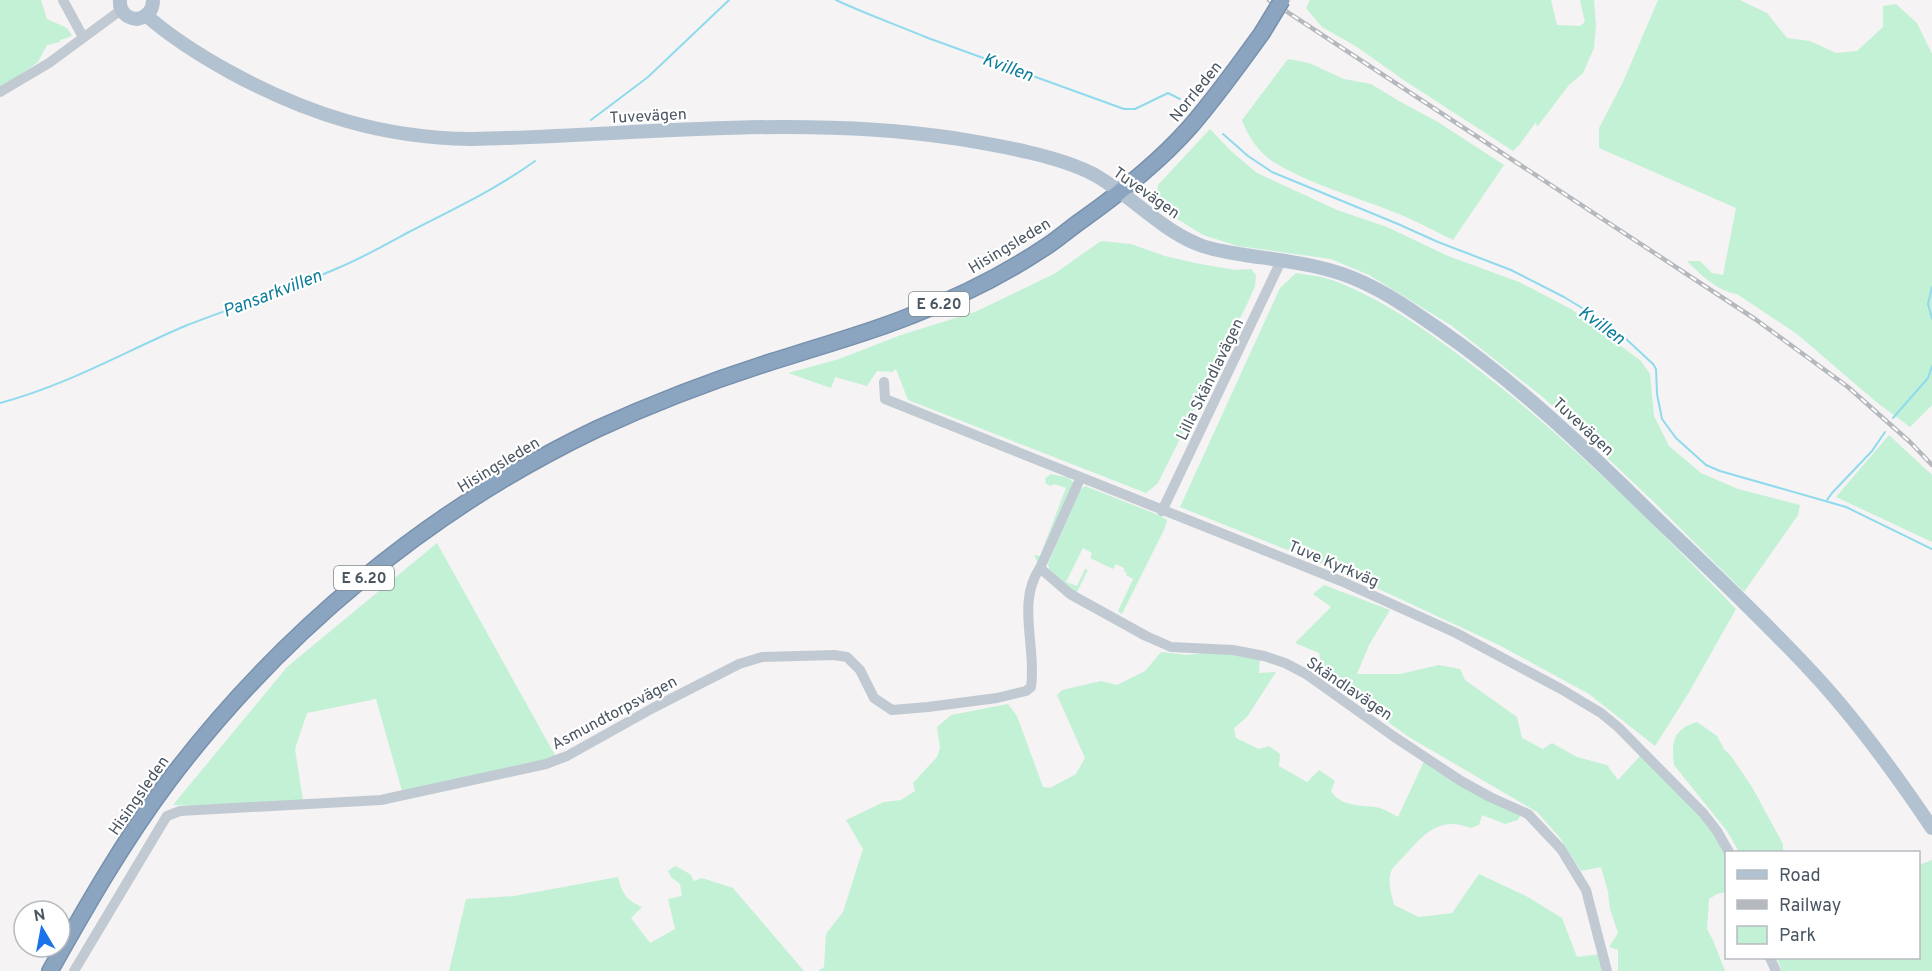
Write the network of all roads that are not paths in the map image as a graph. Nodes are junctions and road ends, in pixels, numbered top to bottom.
1 (63, 0) edge
2 (153, 0) edge
3 (1282, 0) edge
4 (121, 5) edge
5 (147, 16) junction
6 (83, 37) junction
7 (0, 92) edge
8 (1120, 192) junction
9 (1281, 261) junction
10 (884, 382) dead end
11 (1080, 479) junction
12 (1162, 511) junction
13 (1040, 568) junction
14 (1932, 828) edge
15 (1728, 851) edge
16 (50, 971) edge
17 (74, 971) edge
18 (1607, 971) edge

1 - 6 street
2 - 5 main road
3 - 8 highway, Norrleden / E 6.20, bridge
4 - 5 main road
4 - 6 street
5 - 8 main road, Tuvevägen
6 - 7 street
8 - 9 main road, Tuvevägen
8 - 16 highway, Hisingsleden / E 6.20
9 - 12 street, Lilla Skändlavägen
9 - 14 main road, Tuvevägen
10 - 11 street, Tuve Kyrkväg
11 - 12 street, Tuve Kyrkväg
11 - 13 street
12 - 15 street, Tuve Kyrkväg
13 - 17 street, Asmundtorpsvägen
13 - 18 street, Skändlavägen

